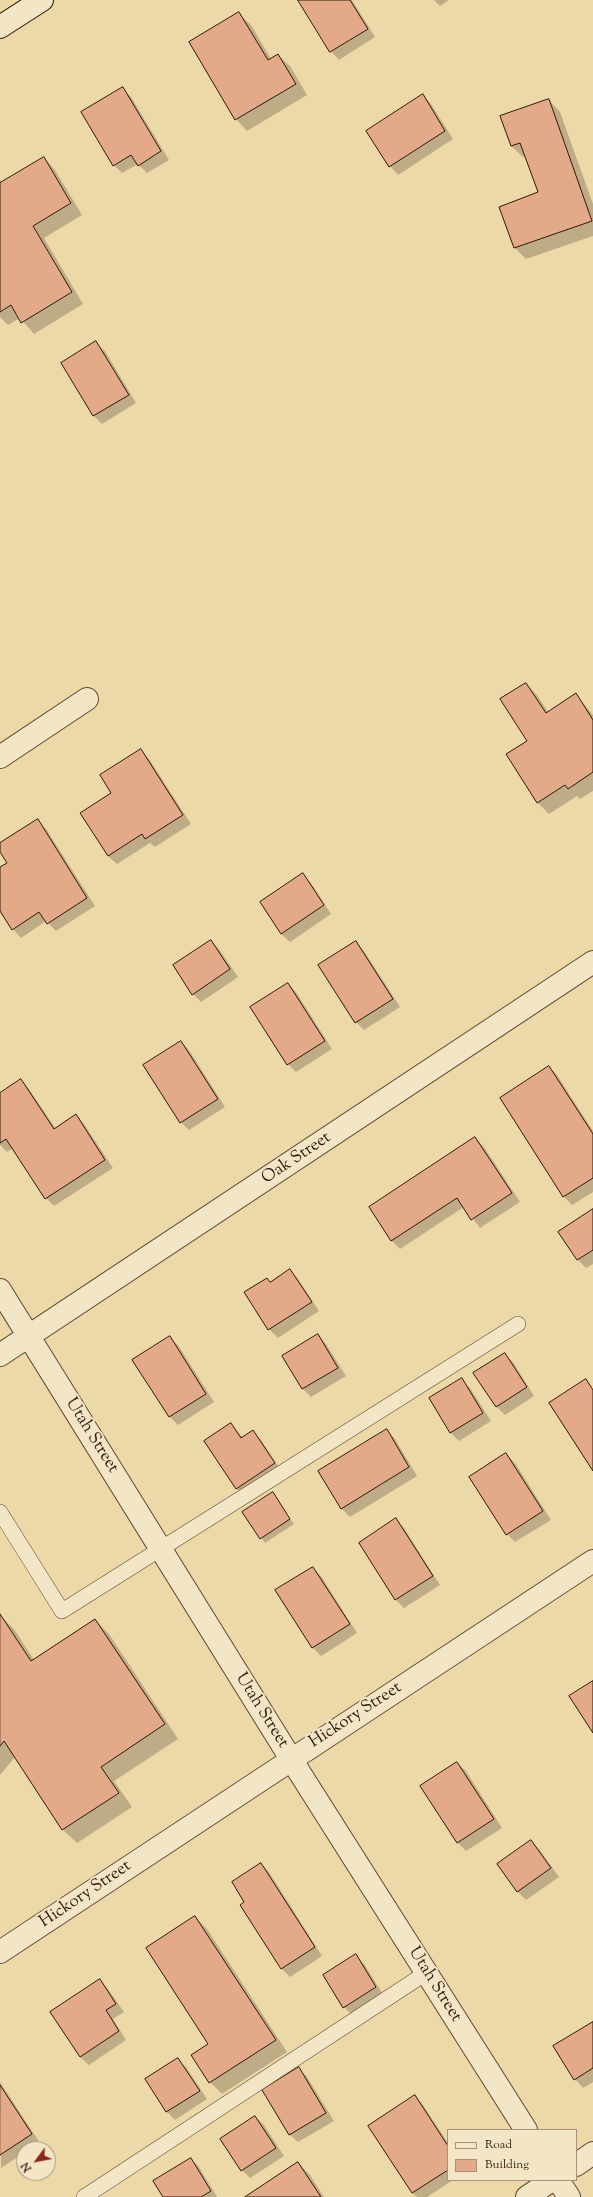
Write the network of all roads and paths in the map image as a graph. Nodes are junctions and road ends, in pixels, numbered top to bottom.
1 (42, 0) edge
2 (0, 27) edge
3 (87, 699) dead end
4 (0, 757) edge
5 (593, 962) edge
6 (0, 1290) edge
7 (518, 1324) dead end
8 (29, 1336) junction
9 (0, 1355) edge
10 (0, 1512) edge
11 (162, 1550) junction
12 (593, 1561) edge
13 (291, 1759) junction
14 (0, 1952) edge
15 (426, 1973) junction
16 (525, 2129) edge
17 (593, 2154) edge
18 (577, 2164) edge
19 (551, 2181) edge
20 (559, 2181) edge
21 (84, 2197) edge
22 (527, 2197) edge
23 (569, 2197) edge

1 - 2 street
3 - 4 street
5 - 8 street, Oak Street
6 - 8 street, Utah Street
7 - 11 lane
8 - 9 street, Oak Street
8 - 11 street, Utah Street
10 - 11 lane
11 - 13 street, Utah Street
12 - 13 street, Hickory Street
13 - 14 street, Hickory Street
13 - 15 street, Utah Street
15 - 16 street, Utah Street
15 - 21 lane
17 - 18 street
19 - 22 street
20 - 23 street

